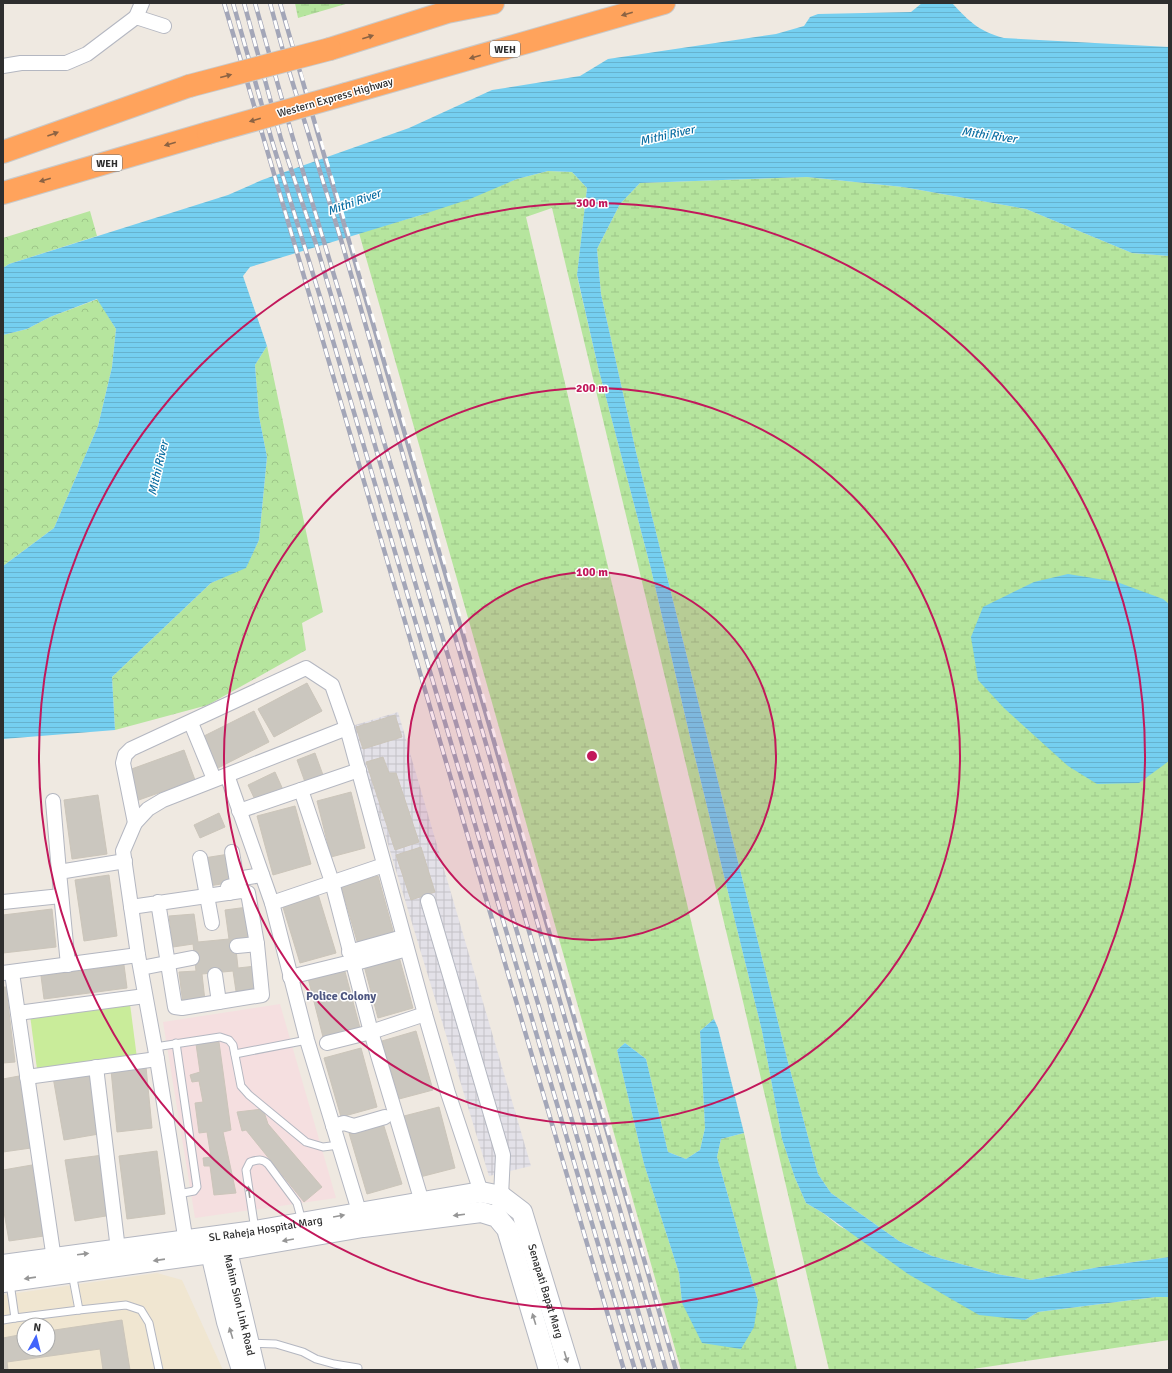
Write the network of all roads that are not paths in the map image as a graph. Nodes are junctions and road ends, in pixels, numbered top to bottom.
1 (142, 3) edge
2 (473, 3) edge
3 (493, 3) edge
4 (664, 3) edge
5 (447, 12) junction
6 (136, 17) junction
7 (164, 26) dead end
8 (3, 66) edge
9 (3, 152) edge
10 (4, 193) edge
11 (191, 723) junction
12 (347, 728) junction
13 (359, 770) junction
14 (220, 777) junction
15 (301, 790) junction
16 (53, 801) dead end
17 (240, 811) junction
18 (135, 823) junction
19 (232, 852) dead end
20 (200, 858) dead end
21 (124, 862) junction
22 (384, 865) junction
23 (59, 872) junction
24 (262, 875) junction
25 (237, 879) junction
26 (332, 882) junction
27 (229, 893) junction
28 (61, 896) junction
29 (208, 896) junction
30 (428, 901) dead end
31 (3, 902) edge
32 (158, 902) junction
33 (272, 903) junction
34 (131, 907) junction
35 (212, 923) dead end
36 (405, 943) junction
37 (257, 944) junction
38 (237, 946) dead end
39 (192, 958) dead end
40 (351, 959) junction
41 (139, 962) junction
42 (168, 963) junction
43 (68, 965) junction
44 (8, 973) edge
45 (215, 975) dead end
46 (290, 977) junction
47 (146, 996) junction
48 (219, 1002) junction
49 (18, 1013) junction
50 (425, 1014) junction
51 (371, 1032) junction
52 (307, 1040) junction
53 (176, 1043) junction
54 (327, 1043) dead end
55 (156, 1053) junction
56 (236, 1054) junction
57 (96, 1068) junction
58 (27, 1076) junction
59 (385, 1117) dead end
60 (333, 1126) junction
61 (339, 1145) junction
62 (481, 1192) junction
63 (178, 1194) junction
64 (501, 1196) junction
65 (422, 1202) junction
66 (522, 1212) joint
67 (497, 1217) junction
68 (362, 1220) junction
69 (302, 1222) junction
70 (255, 1231) junction
71 (219, 1246) junction
72 (187, 1249) junction
73 (119, 1258) junction
74 (61, 1268) junction
75 (5, 1276) edge
76 (79, 1310) junction
77 (15, 1318) junction
78 (3, 1320) edge
79 (248, 1343) junction
80 (358, 1368) dead end
81 (159, 1370) edge
82 (242, 1370) edge
83 (255, 1370) edge
84 (550, 1370) edge
85 (570, 1370) edge

1 - 6 street
2 - 5 highway
3 - 5 highway
4 -> 10 highway, Western Express Highway / WEH, bridge
9 -> 5 highway, bridge
6 - 7 street
6 - 8 street
11 - 12 street
11 - 14 street
11 - 18 street
12 - 13 street
12 - 14 street
13 - 15 street
13 - 22 street
14 - 17 street
14 - 18 street
15 - 17 street
15 - 26 street
16 - 23 street
17 - 24 street
18 - 21 street
19 - 25 street
20 - 29 street
21 - 23 street
21 - 34 street
22 - 26 street
22 - 36 street
23 - 28 street
24 - 25 street
24 - 33 street
25 - 27 street
26 - 33 street
26 - 40 street
27 - 29 street
27 - 37 street
28 - 31 street
28 - 43 street
29 - 32 street
29 - 35 street
30 - 64 street
32 - 34 street
32 - 42 street
33 - 46 street
34 - 41 street
36 - 40 street
36 - 50 street
37 - 38 street
37 - 48 street
39 - 42 street
40 - 46 street
40 - 51 street
41 - 42 street
41 - 43 street
41 - 47 street
42 - 48 street
43 - 44 street
44 - 49 street
45 - 48 street
46 - 52 street
47 - 49 street
47 - 55 street
49 - 58 street
50 - 51 street
50 - 62 street
51 - 54 street
51 - 65 street
52 - 56 lane
52 - 60 street
53 - 55 lane
53 - 56 lane
53 - 63 lane
55 - 57 street
55 - 63 street
56 - 61 lane
57 - 58 street
57 - 73 street
58 - 74 street
59 - 60 street
60 - 61 street
61 - 68 street
62 - 64 main road, SL Raheja Hospital Marg
62 - 65 main road, SL Raheja Hospital Marg
63 - 72 street
64 - 66 main road, SL Raheja Hospital Marg
64 - 67 street
65 - 68 main road, SL Raheja Hospital Marg
66 -> 85 main road, Senapati Bapat Marg
67 -> 68 main road, SL Raheja Hospital Marg
84 -> 67 main road, Senapati Bapat Marg
69 -> 68 main road, SL Raheja Hospital Marg
68 -> 71 main road, SL Raheja Hospital Marg
69 - 70 main road, SL Raheja Hospital Marg
70 -> 69 lane
70 - 71 main road, SL Raheja Hospital Marg
71 - 72 main road, SL Raheja Hospital Marg
71 - 79 main road, Mahim Sion Link Road
82 -> 71 main road, Mahim Sion Link Road
72 - 73 main road, SL Raheja Hospital Marg
73 - 74 main road, SL Raheja Hospital Marg
74 - 75 main road, SL Raheja Hospital Marg
74 - 76 lane
75 - 77 lane
76 - 77 lane
76 - 81 lane
77 - 78 lane
79 - 80 lane
79 - 83 main road, Mahim Sion Link Road

